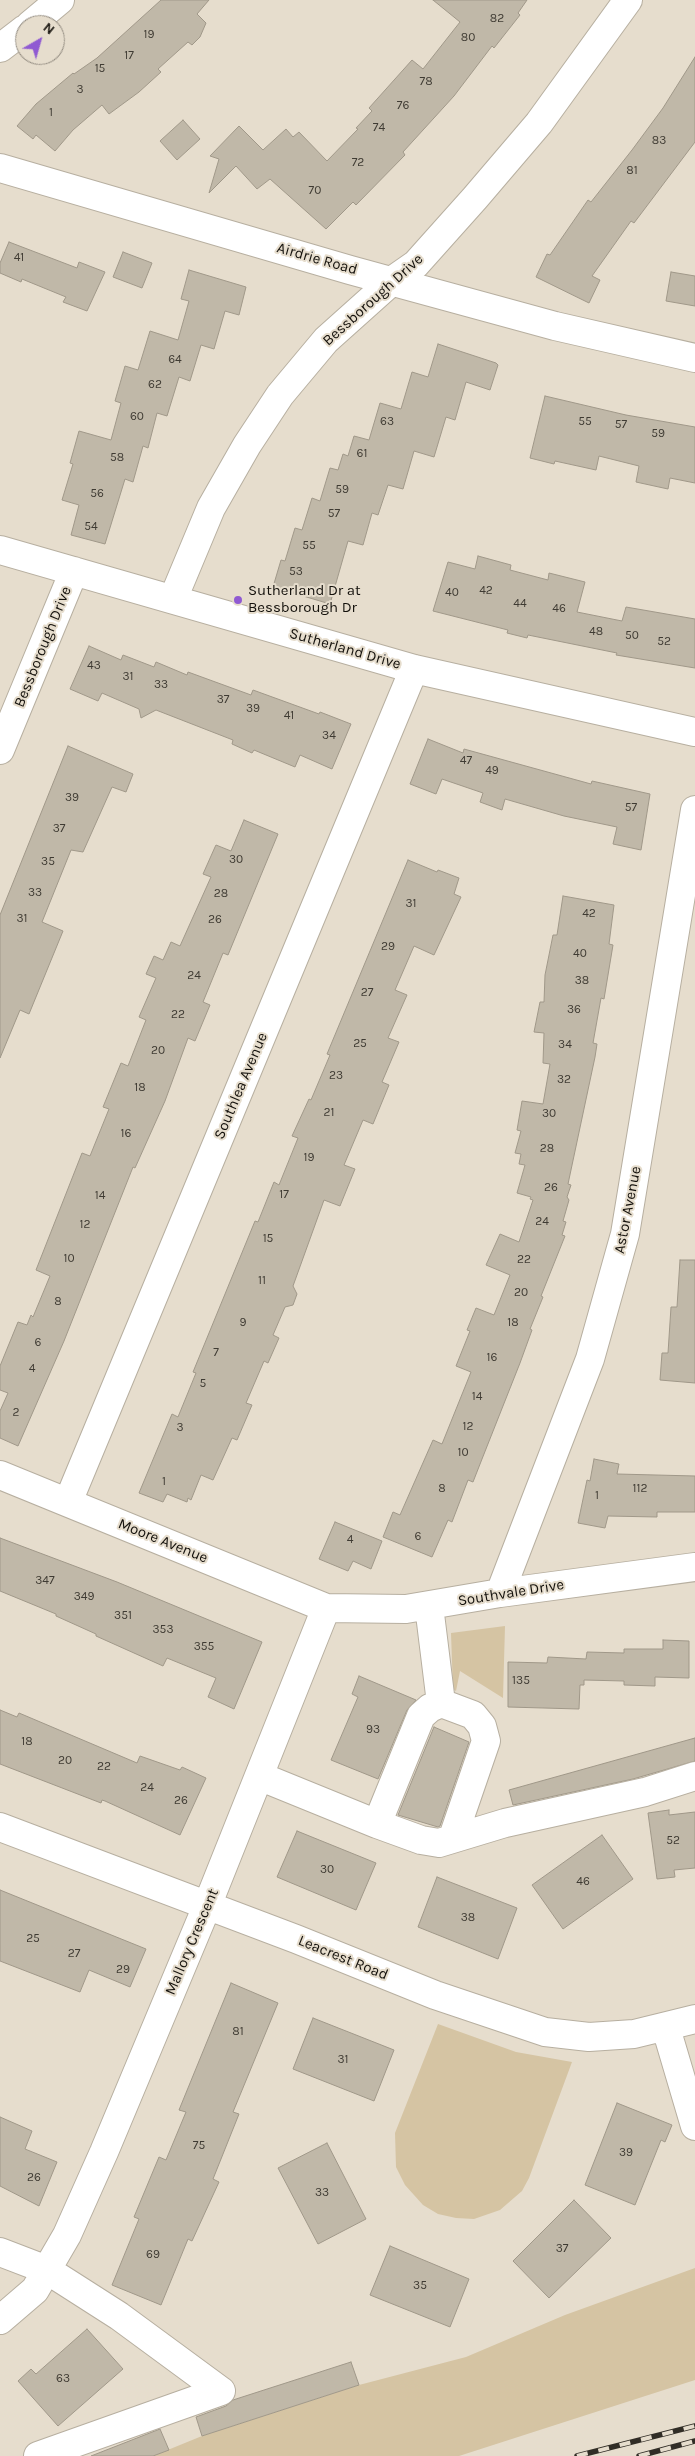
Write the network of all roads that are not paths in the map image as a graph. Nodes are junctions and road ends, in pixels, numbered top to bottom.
1 (60, 0) edge
2 (628, 0) edge
3 (42, 15) edge
4 (15, 37) edge
5 (0, 48) edge
6 (0, 168) edge
7 (393, 280) junction
8 (695, 358) edge
9 (0, 550) edge
10 (74, 571) junction
11 (173, 599) junction
12 (414, 669) junction
13 (695, 732) edge
14 (0, 750) edge
15 (695, 810) edge
16 (0, 1475) edge
17 (68, 1502) junction
18 (695, 1568) edge
19 (500, 1593) junction
20 (429, 1606) junction
21 (326, 1608) junction
22 (441, 1703) junction
23 (259, 1776) junction
24 (695, 1776) edge
25 (376, 1824) junction
26 (0, 1827) edge
27 (453, 1837) junction
28 (207, 1906) junction
29 (695, 2020) edge
30 (666, 2028) junction
31 (695, 2126) edge
32 (0, 2252) edge
33 (47, 2270) junction
34 (0, 2320) edge
35 (38, 2456) edge

1 - 3 street
2 - 7 street, Bessborough Drive
4 - 5 street
6 - 7 street, Airdrie Road
7 - 8 street, Airdrie Road
7 - 11 street, Bessborough Drive
9 - 10 street, Sutherland Drive
10 - 11 street, Sutherland Drive
10 - 14 street, Bessborough Drive
11 - 12 street, Sutherland Drive
12 - 13 street, Sutherland Drive
12 - 17 street, Southlea Avenue
15 - 19 street, Astor Avenue
16 - 17 street, Moore Avenue
17 - 21 street, Moore Avenue
18 - 19 street, Southvale Drive
19 - 20 street, Southvale Drive
20 - 21 street, Southvale Drive
20 - 22 street
21 - 23 street, Mallory Crescent
22 - 25 street
22 - 27 street
23 - 25 street
23 - 28 street, Mallory Crescent
24 - 27 street
25 - 27 street
26 - 28 street, Leacrest Road
28 - 30 street, Leacrest Road
28 - 33 street, Mallory Crescent
29 - 30 street, Leacrest Road
30 - 31 street
32 - 33 street
33 - 34 street, Mallory Crescent
33 - 35 street

